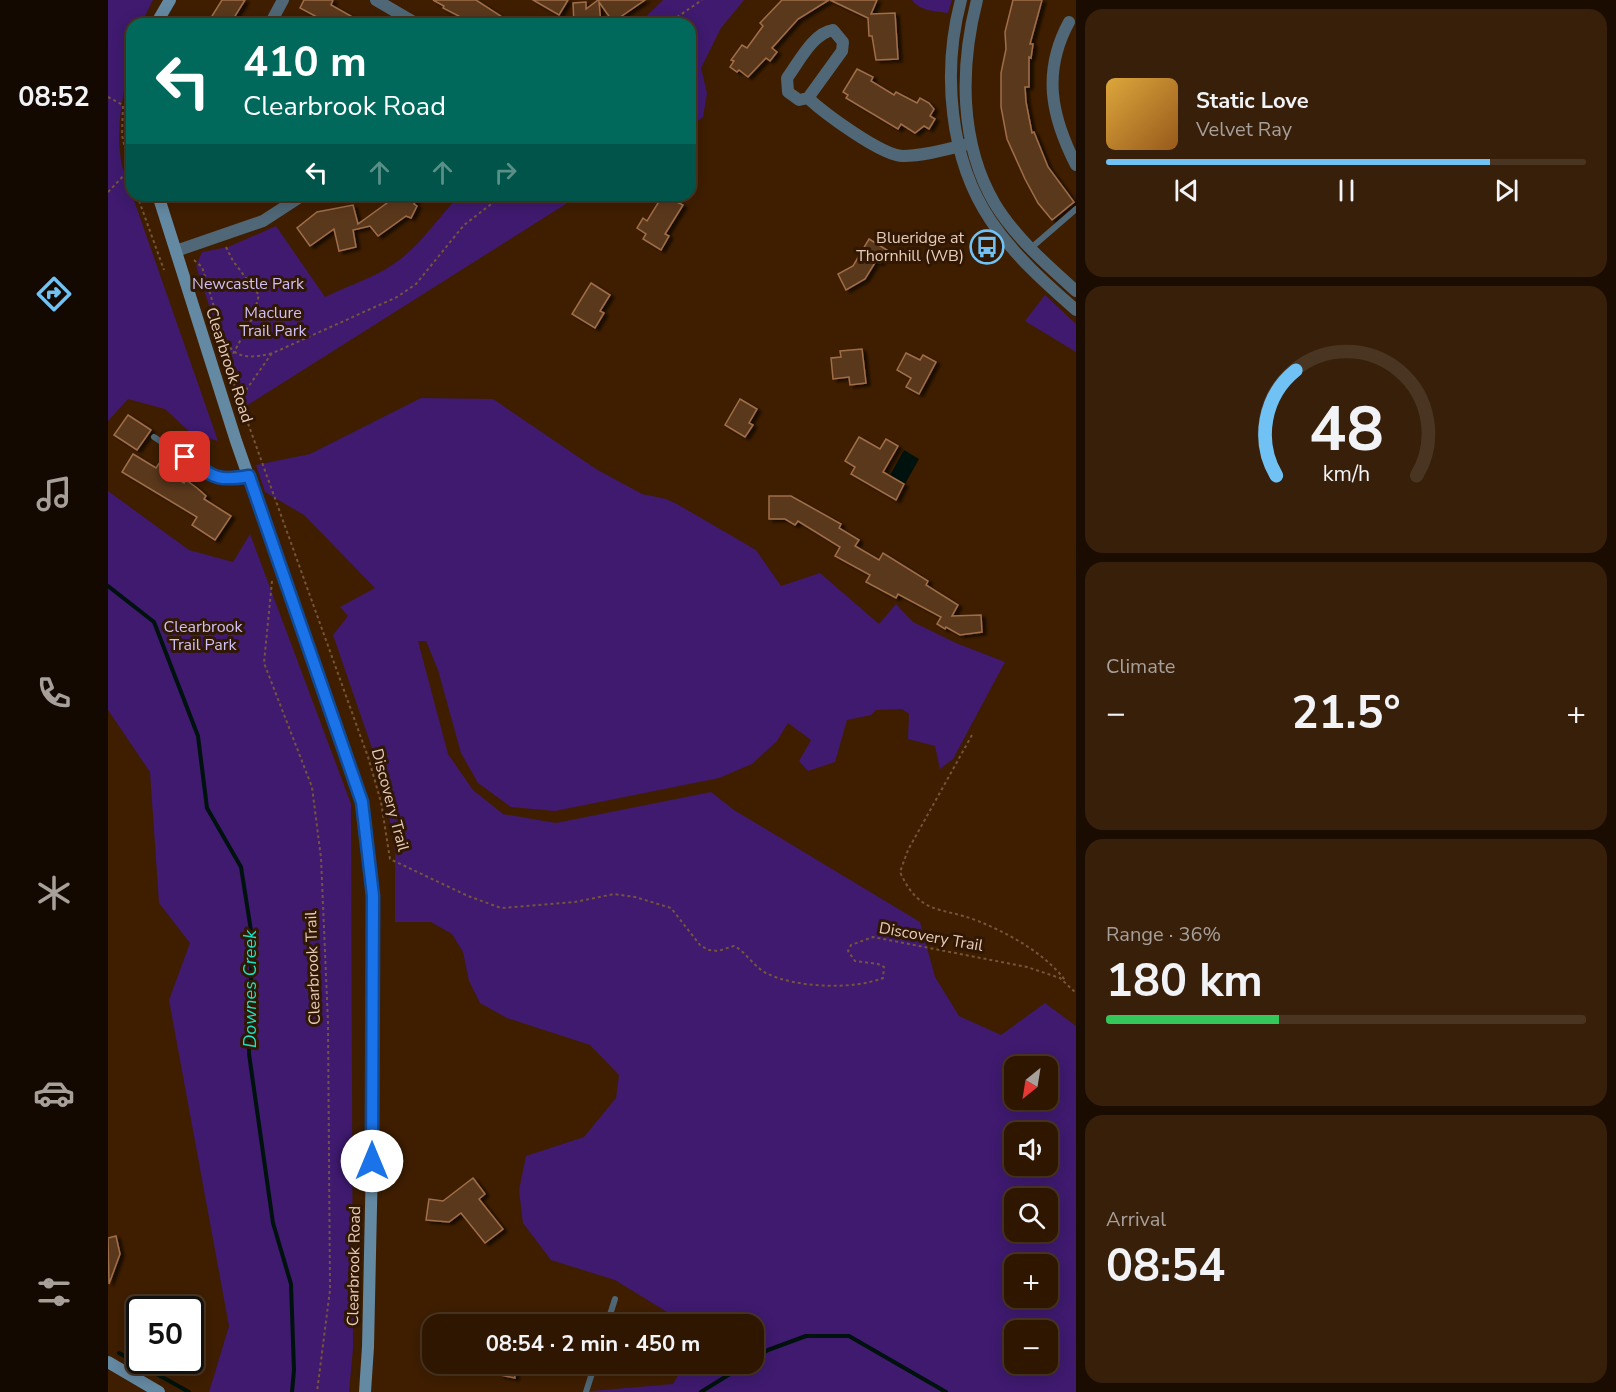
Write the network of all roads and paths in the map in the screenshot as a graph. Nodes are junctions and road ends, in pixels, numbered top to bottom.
1 (170, 0) edge
2 (283, 0) edge
3 (376, 0) edge
4 (702, 0) edge
5 (961, 0) edge
6 (977, 0) edge
7 (160, 18) edge
8 (273, 18) edge
9 (407, 18) edge
10 (676, 18) edge
11 (1070, 22) dead end
12 (108, 97) edge
13 (808, 98) junction
14 (965, 144) junction
15 (126, 155) edge
16 (1076, 165) edge
17 (126, 173) edge
18 (108, 192) edge
19 (140, 201) edge
20 (160, 201) edge
21 (287, 201) edge
22 (495, 201) edge
23 (1076, 209) edge
24 (221, 236) junction
25 (1031, 248) junction
26 (176, 251) junction
27 (194, 260) dead end
28 (164, 270) dead end
29 (1076, 291) edge
30 (1076, 310) edge
31 (235, 352) junction
32 (273, 353) junction
33 (239, 400) junction
34 (154, 437) dead end
35 (249, 476) junction
36 (273, 575) dead end
37 (972, 735) dead end
38 (1069, 985) junction
39 (1076, 993) edge
40 (615, 1299) dead end
41 (610, 1314) edge
42 (108, 1362) edge
43 (592, 1374) edge
44 (159, 1392) edge
45 (317, 1392) edge
46 (364, 1392) edge
47 (586, 1392) edge

1 - 7 main road
2 - 8 street
3 - 9 street
4 - 10 path
5 - 14 street
6 - 14 street
11 - 16 street
12 - 15 path
13 - 13 street
13 - 14 street
14 - 25 street
14 - 30 street
17 - 18 path
19 - 28 path
20 - 26 main road, Clearbrook Road
21 - 24 street
22 - 32 path
23 - 25 lane
24 - 26 street
24 - 31 path
25 - 29 street
26 - 35 main road, Clearbrook Road
27 - 31 path
31 - 32 path
31 - 33 path, Discovery Trail
32 - 33 path
33 - 38 path, Discovery Trail
34 - 35 lane
35 - 46 main road, Clearbrook Road
36 - 45 path, Clearbrook Trail
37 - 38 path
38 - 39 path, Discovery Trail
40 - 41 lane
42 - 44 main road
43 - 47 lane

